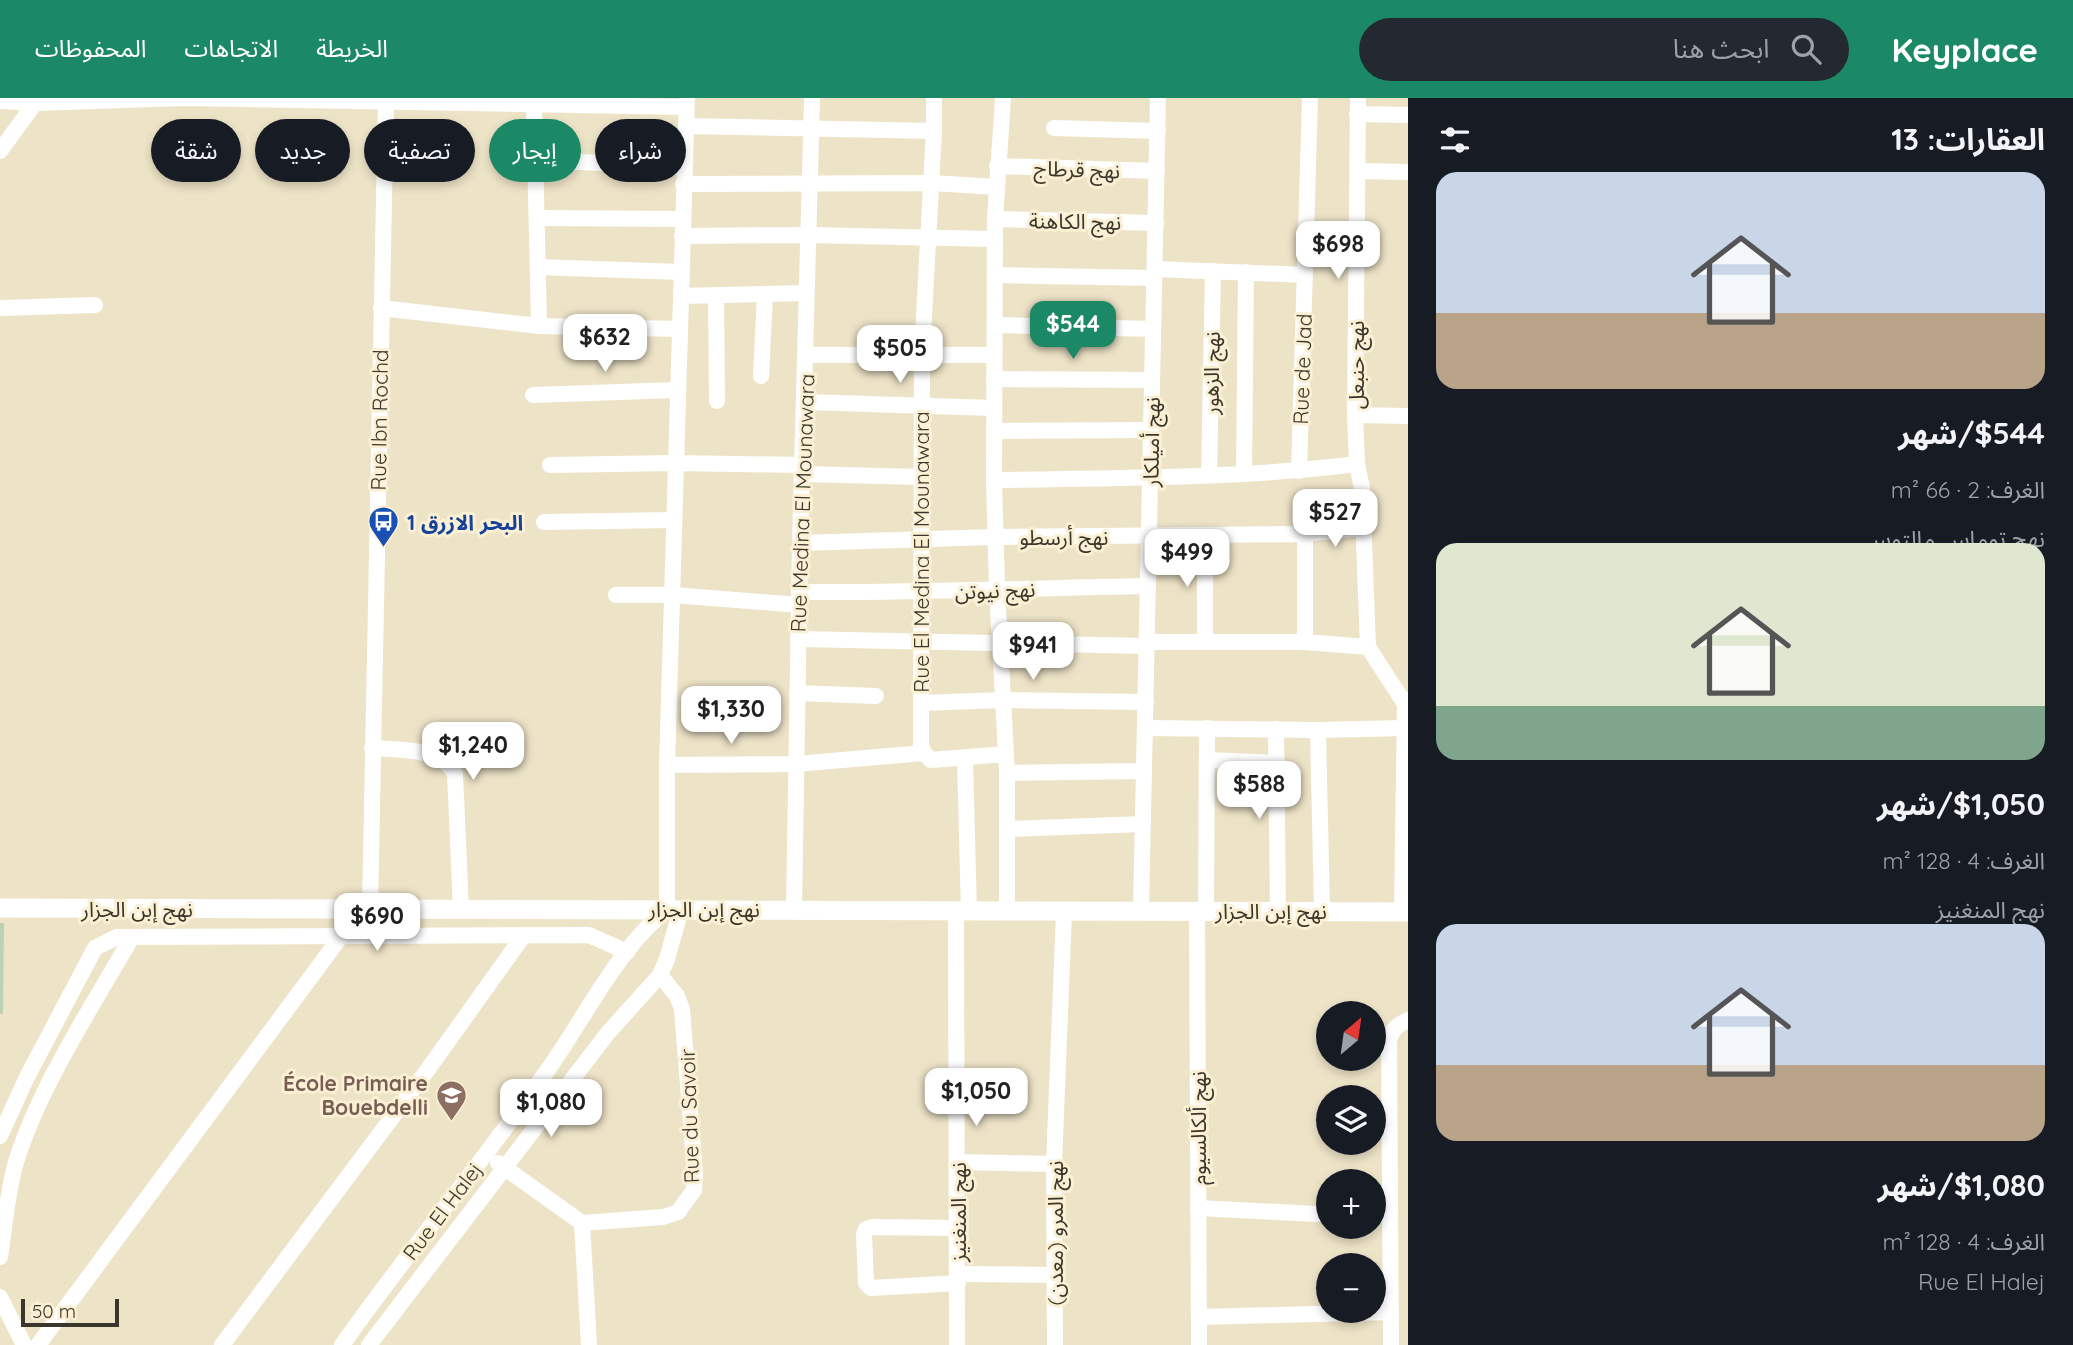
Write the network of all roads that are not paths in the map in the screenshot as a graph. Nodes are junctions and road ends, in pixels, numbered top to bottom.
1 (184, 98) edge
2 (812, 98) edge
3 (933, 98) edge
4 (1003, 98) edge
5 (1158, 98) edge
6 (1311, 98) edge
7 (386, 99) edge
8 (57, 100) edge
9 (464, 100) edge
10 (0, 101) edge
11 (560, 101) edge
12 (35, 103) junction
13 (686, 103) edge
14 (534, 104) junction
15 (1358, 106) edge
16 (1408, 115) edge
17 (535, 119) edge
18 (686, 126) edge
19 (1054, 128) dead end
20 (811, 129) junction
21 (934, 131) junction
22 (1157, 131) junction
23 (0, 151) edge
24 (997, 166) junction
25 (1157, 171) junction
26 (1358, 171) junction
27 (1408, 172) edge
28 (536, 182) edge
29 (811, 182) junction
30 (932, 183) junction
31 (683, 184) joint
32 (997, 187) junction
33 (537, 218) junction
34 (682, 219) junction
35 (995, 219) junction
36 (1156, 223) junction
37 (808, 235) junction
38 (682, 236) junction
39 (927, 239) junction
40 (995, 239) junction
41 (538, 267) junction
42 (1213, 271) junction
43 (681, 272) junction
44 (1246, 272) junction
45 (1155, 273) junction
46 (996, 275) junction
47 (1305, 275) junction
48 (806, 293) junction
49 (765, 294) junction
50 (716, 295) junction
51 (681, 296) junction
52 (95, 305) dead end
53 (0, 308) edge
54 (381, 308) junction
55 (995, 325) junction
56 (539, 326) junction
57 (680, 329) junction
58 (1153, 329) junction
59 (922, 353) junction
60 (806, 355) junction
61 (994, 355) junction
62 (761, 376) dead end
63 (994, 379) junction
64 (1152, 380) junction
65 (677, 390) junction
66 (533, 395) dead end
67 (717, 401) dead end
68 (804, 402) junction
69 (921, 404) junction
70 (994, 408) junction
71 (1355, 415) junction
72 (1408, 416) edge
73 (1151, 430) junction
74 (994, 431) junction
75 (674, 463) junction
76 (1357, 464) junction
77 (550, 465) dead end
78 (802, 470) junction
79 (1299, 471) junction
80 (1244, 474) junction
81 (1209, 475) junction
82 (921, 477) junction
83 (1150, 477) junction
84 (994, 480) junction
85 (673, 520) junction
86 (544, 522) dead end
87 (1362, 528) junction
88 (1305, 534) junction
89 (1149, 536) junction
90 (1205, 536) junction
91 (995, 537) junction
92 (921, 540) junction
93 (800, 543) junction
94 (1148, 586) junction
95 (997, 589) junction
96 (921, 593) junction
97 (616, 595) dead end
98 (673, 595) junction
99 (799, 598) junction
100 (798, 639) junction
101 (1205, 642) junction
102 (1305, 642) junction
103 (920, 643) junction
104 (999, 643) junction
105 (1147, 644) junction
106 (1368, 647) junction
107 (797, 692) junction
108 (876, 696) dead end
109 (1003, 700) junction
110 (921, 702) junction
111 (1146, 702) junction
112 (1407, 702) edge
113 (1145, 728) junction
114 (1405, 728) junction
115 (1207, 729) junction
116 (1276, 729) junction
117 (1318, 730) junction
118 (372, 748) junction
119 (924, 754) junction
120 (1006, 754) junction
121 (965, 759) junction
122 (1207, 760) junction
123 (1278, 763) junction
124 (796, 764) junction
125 (667, 765) junction
126 (1144, 771) junction
127 (1007, 773) junction
128 (1406, 794) edge
129 (1143, 824) junction
130 (1007, 829) junction
131 (0, 908) edge
132 (370, 909) junction
133 (461, 909) junction
134 (674, 909) junction
135 (794, 909) junction
136 (962, 910) junction
137 (1007, 910) junction
138 (1141, 911) junction
139 (1202, 911) junction
140 (1322, 911) junction
141 (1405, 911) edge
142 (1064, 912) junction
143 (1278, 912) junction
144 (342, 935) junction
145 (524, 935) junction
146 (132, 937) junction
147 (627, 952) junction
148 (660, 975) junction
149 (1408, 1020) edge
150 (0, 1136) edge
151 (486, 1153) junction
152 (958, 1162) junction
153 (1054, 1164) junction
154 (505, 1168) junction
155 (1198, 1208) junction
156 (1316, 1214) edge
157 (582, 1223) junction
158 (958, 1228) junction
159 (0, 1257) edge
160 (1055, 1275) junction
161 (958, 1279) junction
162 (0, 1297) edge
163 (1391, 1312) junction
164 (1199, 1317) junction
165 (24, 1345) edge
166 (38, 1345) edge
167 (222, 1345) edge
168 (342, 1345) edge
169 (369, 1345) edge
170 (589, 1345) edge
171 (957, 1345) edge
172 (1055, 1345) edge
173 (1199, 1345) edge
174 (1391, 1345) edge

1 - 7 street
1 - 8 street
2 - 20 street, Rue Medina El Mounawara
3 - 21 street, Rue El Medina El Mounawara
4 - 24 street
5 - 22 street, نهج أميلكار
6 - 47 street, Rue de Jad
7 - 9 street
7 - 54 street, Rue Ibn Rochd
8 - 12 street
9 - 14 street
10 - 12 street
11 - 13 street
11 - 14 street
12 - 23 street
14 - 17 street
15 - 16 street
15 - 26 street, نهج حنبعل
18 - 20 street
19 - 22 street
20 - 21 street
20 - 29 street, Rue Medina El Mounawara
21 - 30 street, Rue El Medina El Mounawara
22 - 25 street, نهج أميلكار
24 - 25 street, نهج قرطاج
24 - 32 street
25 - 36 street, نهج أميلكار
26 - 27 street
26 - 71 street, نهج حنبعل
28 - 33 street
29 - 30 street
29 - 31 street
29 - 37 street, Rue Medina El Mounawara
30 - 32 street
30 - 39 street, Rue El Medina El Mounawara
31 - 34 street
32 - 35 street
33 - 34 street
33 - 41 street
34 - 38 street
35 - 36 street, نهج الكاهنة
35 - 40 street
36 - 45 street, نهج أميلكار
37 - 38 street
37 - 39 street
37 - 48 street, Rue Medina El Mounawara
38 - 43 street
39 - 40 street
39 - 59 street, Rue El Medina El Mounawara
40 - 46 street
41 - 43 street
41 - 56 street
42 - 44 street
42 - 45 street
42 - 81 street, نهج الزهور
43 - 51 street
44 - 47 street
44 - 80 street
45 - 46 street
45 - 58 street, نهج أميلكار
46 - 55 street
47 - 79 street, Rue de Jad
48 - 49 street
48 - 60 street, Rue Medina El Mounawara
49 - 50 street
49 - 62 street
50 - 51 street
50 - 67 street
51 - 57 street
52 - 53 street
54 - 56 street
54 - 118 street, Rue Ibn Rochd
55 - 58 street
55 - 61 street
56 - 57 street
57 - 65 street
58 - 64 street, نهج أميلكار
59 - 60 street
59 - 61 street
59 - 69 street, Rue El Medina El Mounawara
60 - 68 street, Rue Medina El Mounawara
61 - 63 street
63 - 64 street
63 - 70 street
64 - 73 street, نهج أميلكار
65 - 66 street
65 - 75 street
68 - 69 street
68 - 78 street, Rue Medina El Mounawara
69 - 70 street
69 - 82 street, Rue El Medina El Mounawara
70 - 74 street
71 - 72 street
71 - 76 street, نهج حنبعل
73 - 74 street
73 - 83 street, نهج أميلكار
74 - 84 street
75 - 77 street
75 - 78 street
75 - 85 street
76 - 79 street
76 - 87 street, نهج حنبعل
78 - 82 street
78 - 93 street, Rue Medina El Mounawara
79 - 80 street
80 - 81 street
81 - 83 street
82 - 92 street, Rue El Medina El Mounawara
83 - 84 street
83 - 89 street, نهج أميلكار
84 - 91 street
85 - 86 street
85 - 98 street
87 - 88 street, نهج أرسطو
87 - 106 street, نهج حنبعل
88 - 90 street, نهج أرسطو
88 - 102 street
89 - 90 street, نهج أرسطو
89 - 91 street, نهج أرسطو
89 - 94 street, نهج أميلكار
90 - 101 street
91 - 92 street, نهج أرسطو
91 - 95 street
92 - 93 street, نهج أرسطو
92 - 96 street, Rue El Medina El Mounawara
93 - 99 street, Rue Medina El Mounawara
94 - 95 street, نهج نيوتن
94 - 105 street, نهج أميلكار
95 - 96 street, نهج نيوتن
95 - 104 street
96 - 99 street, نهج نيوتن
96 - 103 street, Rue El Medina El Mounawara
97 - 98 street, نهج نيوتن
98 - 99 street, نهج نيوتن
98 - 125 street
99 - 100 street, Rue Medina El Mounawara
100 - 103 street
100 - 107 street, Rue Medina El Mounawara
101 - 102 street
101 - 105 street
102 - 106 street
103 - 104 street
103 - 110 street, Rue El Medina El Mounawara
104 - 105 street
104 - 109 street
105 - 111 street, نهج أميلكار
106 - 112 street
107 - 108 street
107 - 124 street, Rue Medina El Mounawara
109 - 110 street
109 - 111 street
109 - 120 street
110 - 119 street, Rue El Medina El Mounawara
111 - 113 street, نهج أميلكار
112 - 114 street
113 - 115 street
113 - 126 street, نهج أميلكار
114 - 117 street
114 - 128 street
115 - 116 street
115 - 122 street, نهج ألكالسيوم
116 - 117 street
116 - 123 street
117 - 140 street
118 - 132 street, Rue Ibn Rochd
118 - 133 street
119 - 121 street
119 - 124 street
120 - 121 street
120 - 127 street
121 - 136 street, نهج المنغنيز
122 - 123 street
122 - 139 street, نهج ألكالسيوم
123 - 143 street
124 - 125 street
124 - 135 street, Rue Medina El Mounawara
125 - 134 street
126 - 127 street
126 - 129 street, نهج أميلكار
127 - 130 street
128 - 141 street
129 - 130 street
129 - 138 street, نهج أميلكار
130 - 137 street
131 - 132 street, نهج إبن الجزار
132 - 133 street, نهج إبن الجزار
133 - 134 street, نهج إبن الجزار
134 - 135 street, نهج إبن الجزار
134 - 147 street, Rue El Halej
134 - 148 street, Rue El Halej
135 - 136 street, نهج إبن الجزار
136 - 137 street, نهج إبن الجزار
136 - 152 street, نهج المنغنيز
137 - 142 street, نهج إبن الجزار
138 - 139 street, نهج إبن الجزار
138 - 142 street, نهج إبن الجزار
139 - 143 street, نهج إبن الجزار
139 - 155 street, نهج ألكالسيوم
140 - 141 street, نهج إبن الجزار
140 - 143 street, نهج إبن الجزار
142 - 153 street, نهج المرو (معدن)
144 - 145 street
144 - 146 street
144 - 166 street
145 - 147 street
145 - 167 street
146 - 150 street
146 - 159 street
147 - 151 street, Rue El Halej
148 - 154 street, Rue El Halej
148 - 157 street, Rue du Savoir
149 - 163 street
151 - 154 street
151 - 168 street, Rue El Halej
152 - 153 street
152 - 158 street, نهج المنغنيز
153 - 160 street, نهج المرو (معدن)
154 - 157 street
154 - 169 street, Rue El Halej
155 - 156 street
155 - 164 street, نهج ألكالسيوم
157 - 170 street
158 - 161 street, نهج المنغنيز
158 - 161 street
160 - 161 street
160 - 172 street, نهج المرو (معدن)
161 - 171 street, نهج المنغنيز
162 - 165 street
163 - 164 street
163 - 174 street
164 - 173 street, نهج ألكالسيوم

